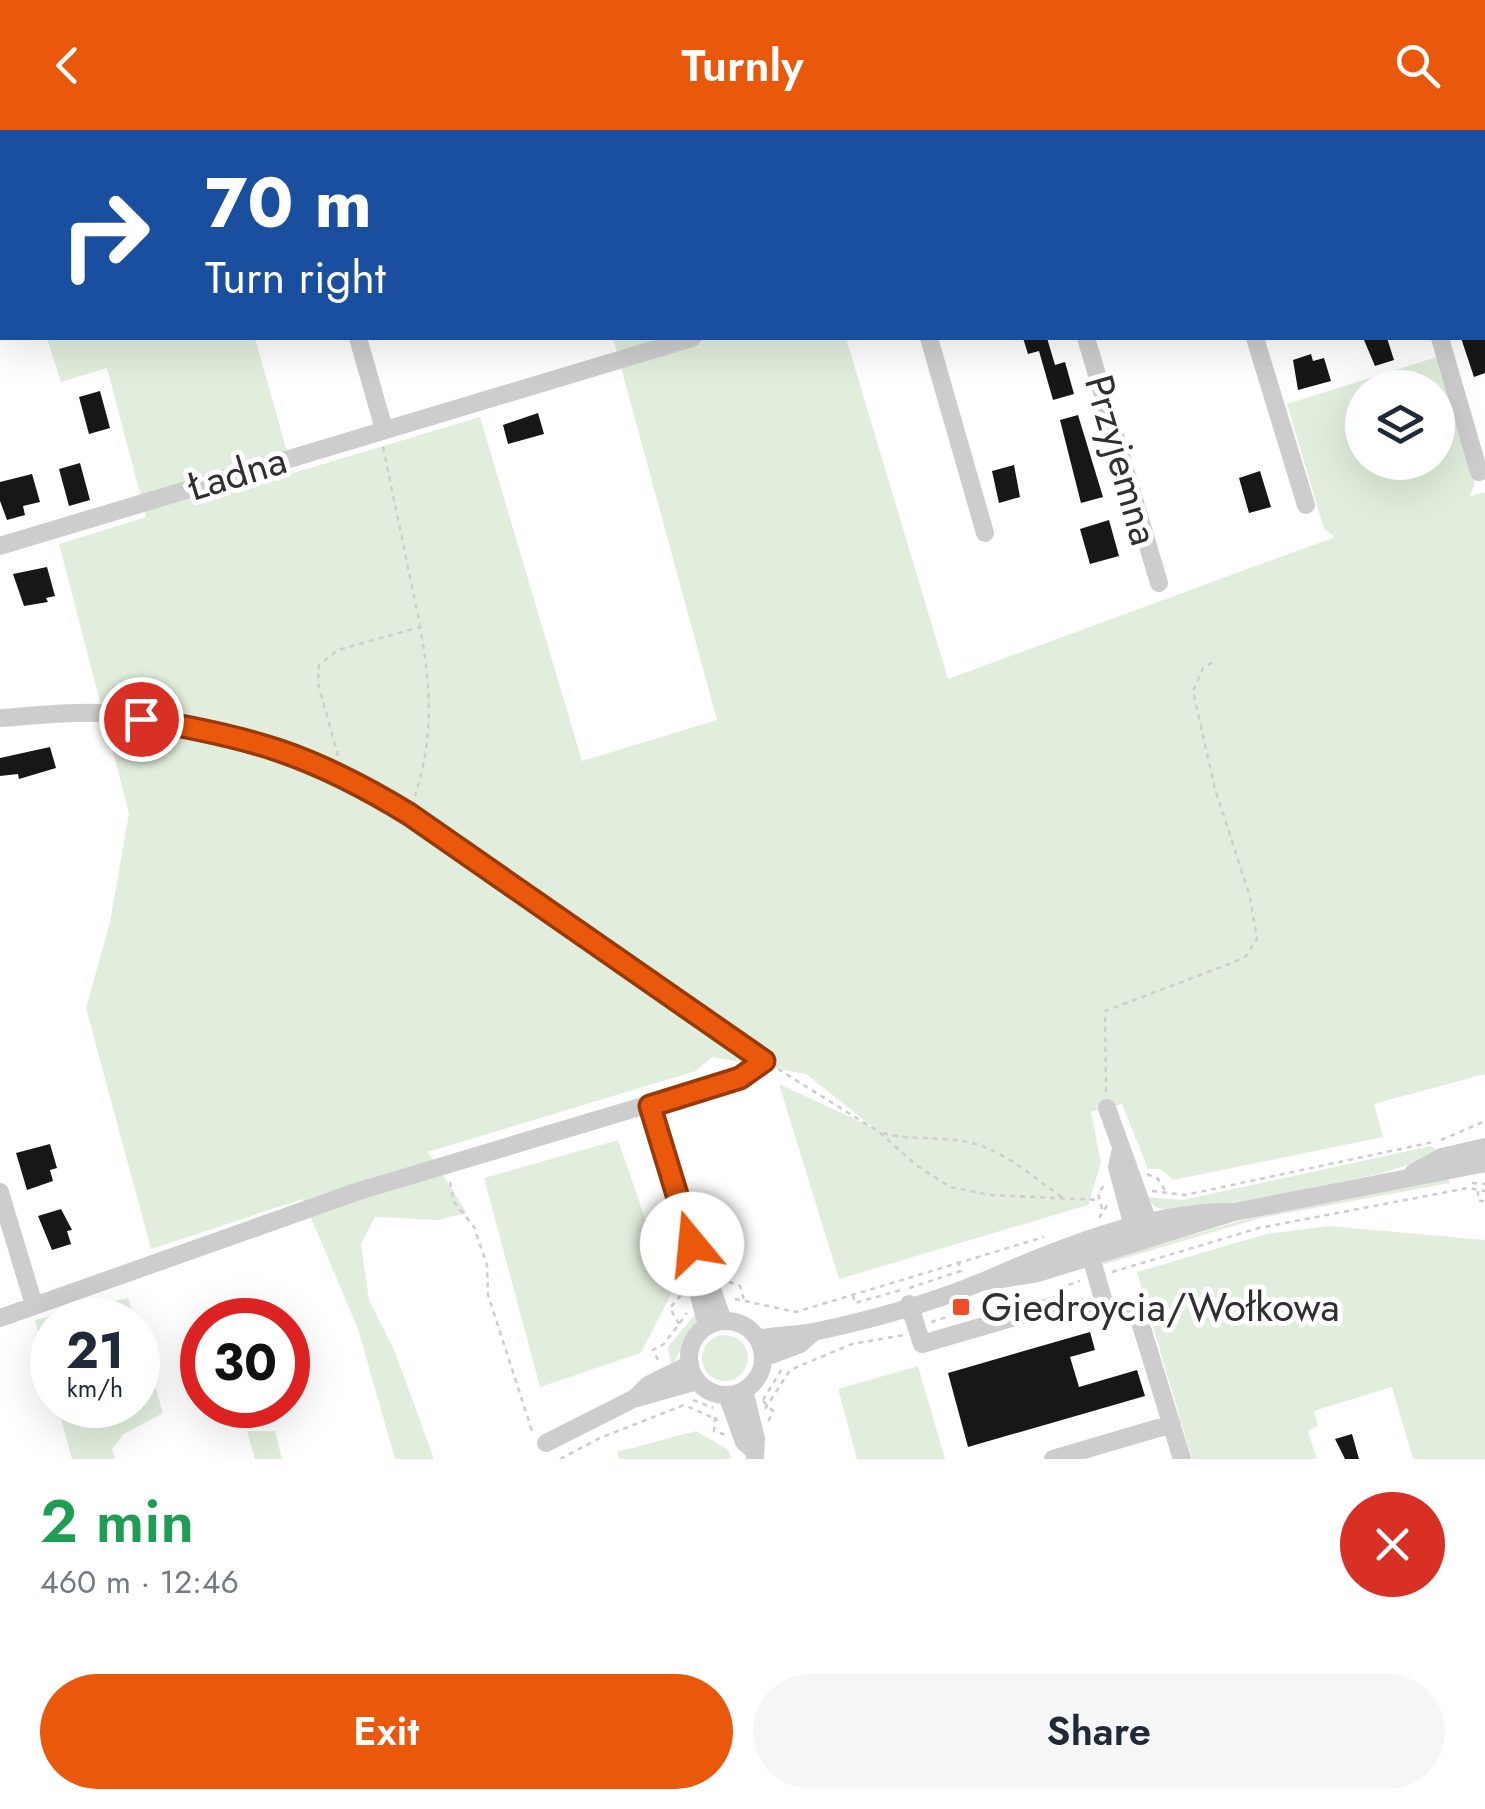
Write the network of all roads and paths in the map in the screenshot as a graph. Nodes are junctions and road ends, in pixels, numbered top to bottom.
1 (359, 340) edge
2 (685, 340) edge
3 (930, 340) edge
4 (1087, 340) edge
5 (1256, 340) edge
6 (1441, 340) edge
7 (384, 429) junction
8 (1479, 472) dead end
9 (1306, 505) dead end
10 (984, 533) dead end
11 (0, 546) edge
12 (1158, 583) dead end
13 (420, 627) junction
14 (1216, 660) dead end
15 (0, 718) edge
16 (336, 773) junction
17 (407, 813) junction
18 (764, 1061) junction
19 (650, 1106) junction
20 (1107, 1108) joint
21 (1485, 1121) edge
22 (879, 1132) junction
23 (1485, 1147) edge
24 (1120, 1153) junction
25 (1485, 1163) edge
26 (448, 1165) junction
27 (1132, 1171) junction
28 (1414, 1174) junction
29 (1479, 1185) dead end
30 (1144, 1191) dead end
31 (0, 1192) edge
32 (1167, 1193) junction
33 (1064, 1199) junction
34 (1116, 1199) dead end
35 (1099, 1200) dead end
36 (1485, 1202) edge
37 (1094, 1222) dead end
38 (1143, 1232) junction
39 (1053, 1235) dead end
40 (1088, 1249) junction
41 (702, 1276) junction
42 (32, 1298) edge
43 (54, 1298) edge
44 (729, 1298) dead end
45 (745, 1302) junction
46 (909, 1304) junction
47 (30, 1307) edge
48 (690, 1308) dead end
49 (1106, 1308) junction
50 (0, 1318) edge
51 (679, 1324) junction
52 (715, 1324) junction
53 (760, 1348) junction
54 (654, 1350) dead end
55 (693, 1372) junction
56 (735, 1393) junction
57 (674, 1401) dead end
58 (724, 1416) dead end
59 (1172, 1424) junction
60 (726, 1426) dead end
61 (539, 1437) joint
62 (754, 1454) edge
63 (560, 1459) edge
64 (1052, 1459) edge
65 (1182, 1459) edge

1 - 7 street
2 - 7 street, Ładna
3 - 10 street
4 - 12 street, Przyjemna
5 - 9 street
6 - 8 street
7 - 11 street, Ładna
7 - 13 path
13 - 16 path
13 - 17 path
14 - 20 path
15 - 16 street
16 - 17 street
17 - 18 street
18 - 19 street
18 - 22 path
19 - 26 street
19 - 41 street
20 - 24 street
21 - 32 path
22 - 33 path
22 - 33 path
23 - 28 street
24 - 27 street
24 - 38 street
25 - 28 street
26 - 43 street
26 - 61 path
27 - 32 path
27 - 38 street
28 - 38 street
29 - 36 path
30 - 32 path
31 - 42 street
33 - 35 path
34 - 37 path
38 - 40 street
39 - 45 path
40 - 46 street
40 - 49 street
41 - 45 path
41 - 51 path
41 - 52 street
44 - 45 path
46 - 49 street
46 - 53 street
47 - 50 street
48 - 51 path
49 - 59 street
51 - 54 path
52 - 53 street
52 - 55 street
53 - 56 street
55 - 56 street
55 - 61 street
56 - 62 street
57 - 58 path
59 - 64 street
59 - 65 street
60 - 63 path

